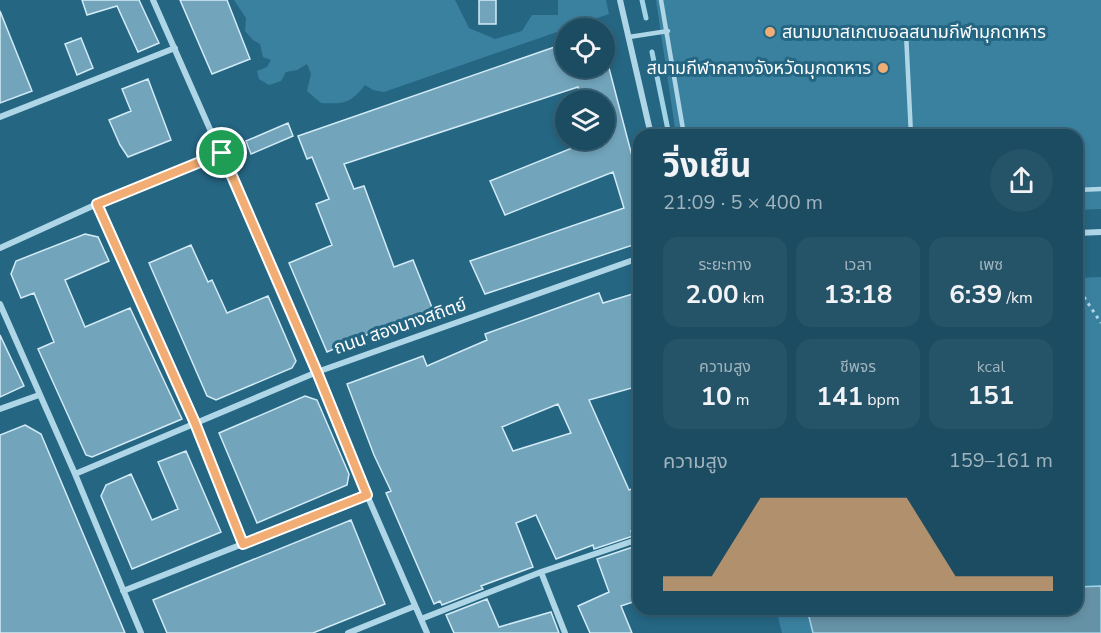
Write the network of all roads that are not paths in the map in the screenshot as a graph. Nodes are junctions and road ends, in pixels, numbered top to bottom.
1 (153, 0) edge
2 (620, 0) edge
3 (661, 0) edge
4 (668, 31) junction
5 (906, 33) dead end
6 (629, 37) junction
7 (175, 48) junction
8 (0, 117) edge
9 (650, 129) edge
10 (683, 129) edge
11 (911, 129) edge
12 (222, 153) junction
13 (1101, 189) edge
14 (1083, 190) edge
15 (97, 204) junction
16 (1101, 232) edge
17 (1083, 233) edge
18 (0, 248) edge
19 (633, 260) edge
20 (0, 304) edge
21 (317, 372) junction
22 (39, 395) junction
23 (0, 409) edge
24 (195, 423) junction
25 (75, 474) junction
26 (367, 495) junction
27 (633, 541) edge
28 (243, 544) junction
29 (541, 572) junction
30 (123, 591) junction
31 (415, 606) junction
32 (421, 619) junction
33 (141, 633) edge
34 (348, 633) edge
35 (427, 633) edge
36 (565, 633) edge

1 - 7 street
2 - 6 street
3 - 4 lane
4 - 6 lane
4 - 10 lane
5 - 11 lane
6 - 9 street
7 - 8 street
7 - 12 street
12 - 15 street
12 - 21 street
13 - 14 lane
15 - 18 street
15 - 24 street
16 - 17 street
19 - 21 street, ถนน สองนางสถิตย์
20 - 22 street
21 - 24 street, ถนน สองนางสถิตย์
21 - 26 street
22 - 23 street
22 - 25 street
24 - 25 street, ถนน สองนางสถิตย์
24 - 28 street
25 - 30 street
26 - 28 street
26 - 31 street
27 - 29 street
28 - 30 street
29 - 32 street
29 - 36 street
30 - 33 street
31 - 32 street
31 - 34 street
32 - 35 street

